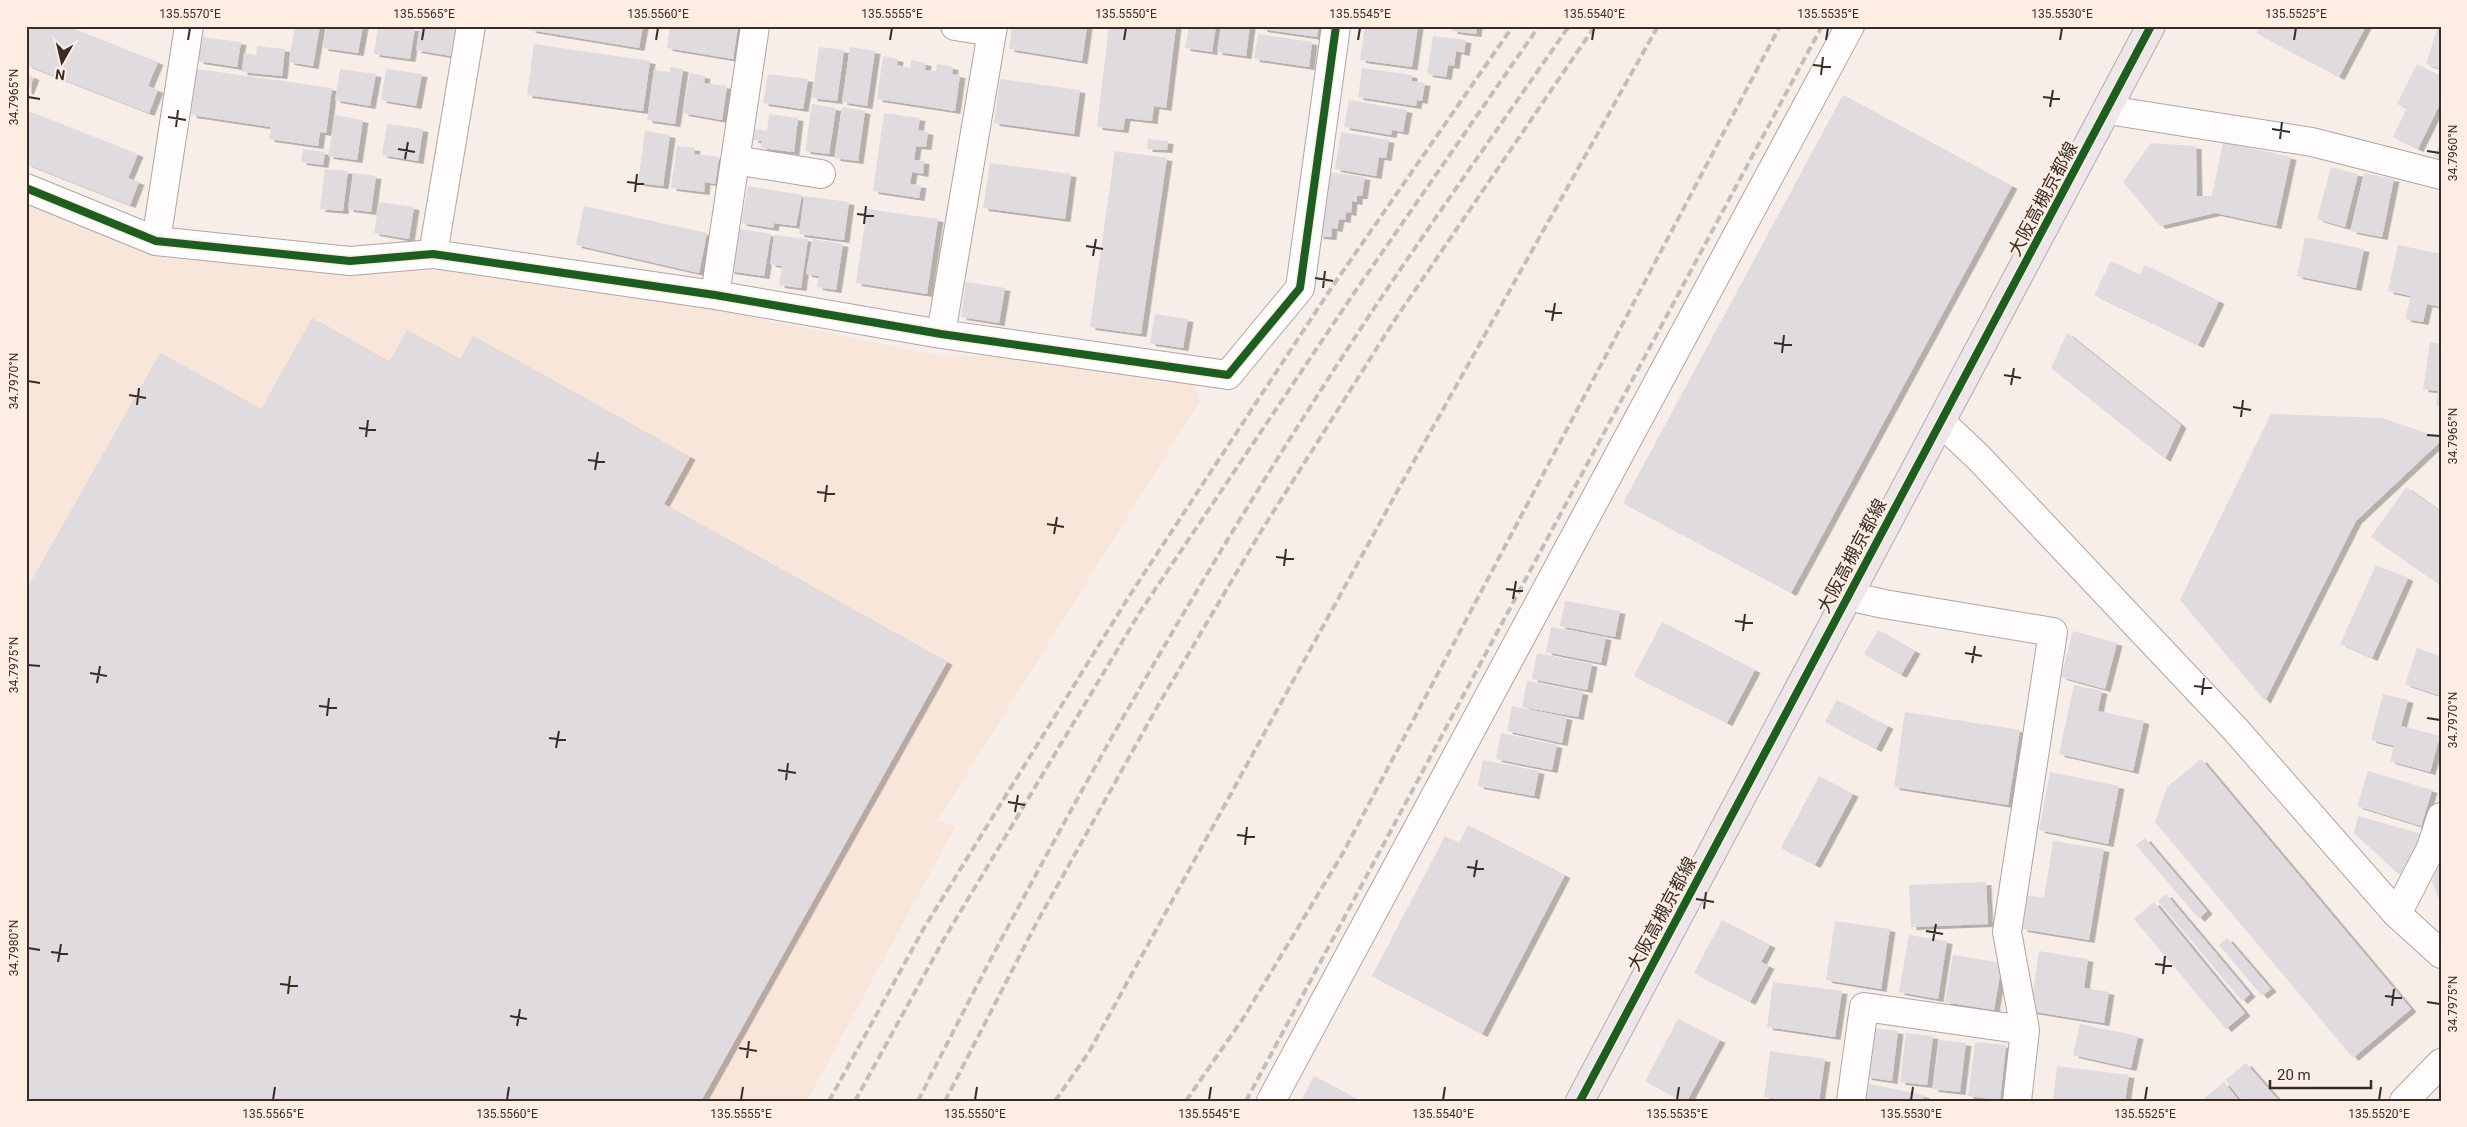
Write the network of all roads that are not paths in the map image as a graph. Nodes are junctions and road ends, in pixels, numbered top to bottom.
1 (189, 26) edge
2 (471, 26) edge
3 (755, 26) edge
4 (955, 26) edge
5 (1336, 26) edge
6 (1850, 26) edge
7 (2151, 26) edge
8 (992, 29) edge
9 (2108, 110) junction
10 (735, 160) junction
11 (821, 174) dead end
12 (2441, 175) edge
13 (26, 188) edge
14 (156, 241) junction
15 (433, 254) junction
16 (715, 295) junction
17 (941, 334) junction
18 (1941, 422) junction
19 (1848, 596) junction
20 (2441, 817) edge
21 (2398, 914) junction
22 (2441, 954) edge
23 (2025, 1030) junction
24 (2441, 1063) edge
25 (1271, 1101) edge
26 (1580, 1101) edge
27 (1851, 1101) edge
28 (2017, 1101) edge
29 (2404, 1101) edge

1 - 14 street
2 - 15 street
3 - 10 street
4 - 8 street
5 - 17 street
6 - 25 street
7 - 9 main road, 大阪高槻京都線
8 - 17 street
9 - 12 street
9 - 18 main road, 大阪高槻京都線
10 - 11 street
10 - 16 street
13 - 14 street
14 - 15 street
15 - 16 street
16 - 17 street
18 - 19 main road, 大阪高槻京都線
18 - 21 street
19 - 23 street
19 - 26 main road, 大阪高槻京都線
20 - 21 street
21 - 22 street
23 - 27 street
23 - 28 street
24 - 29 street

